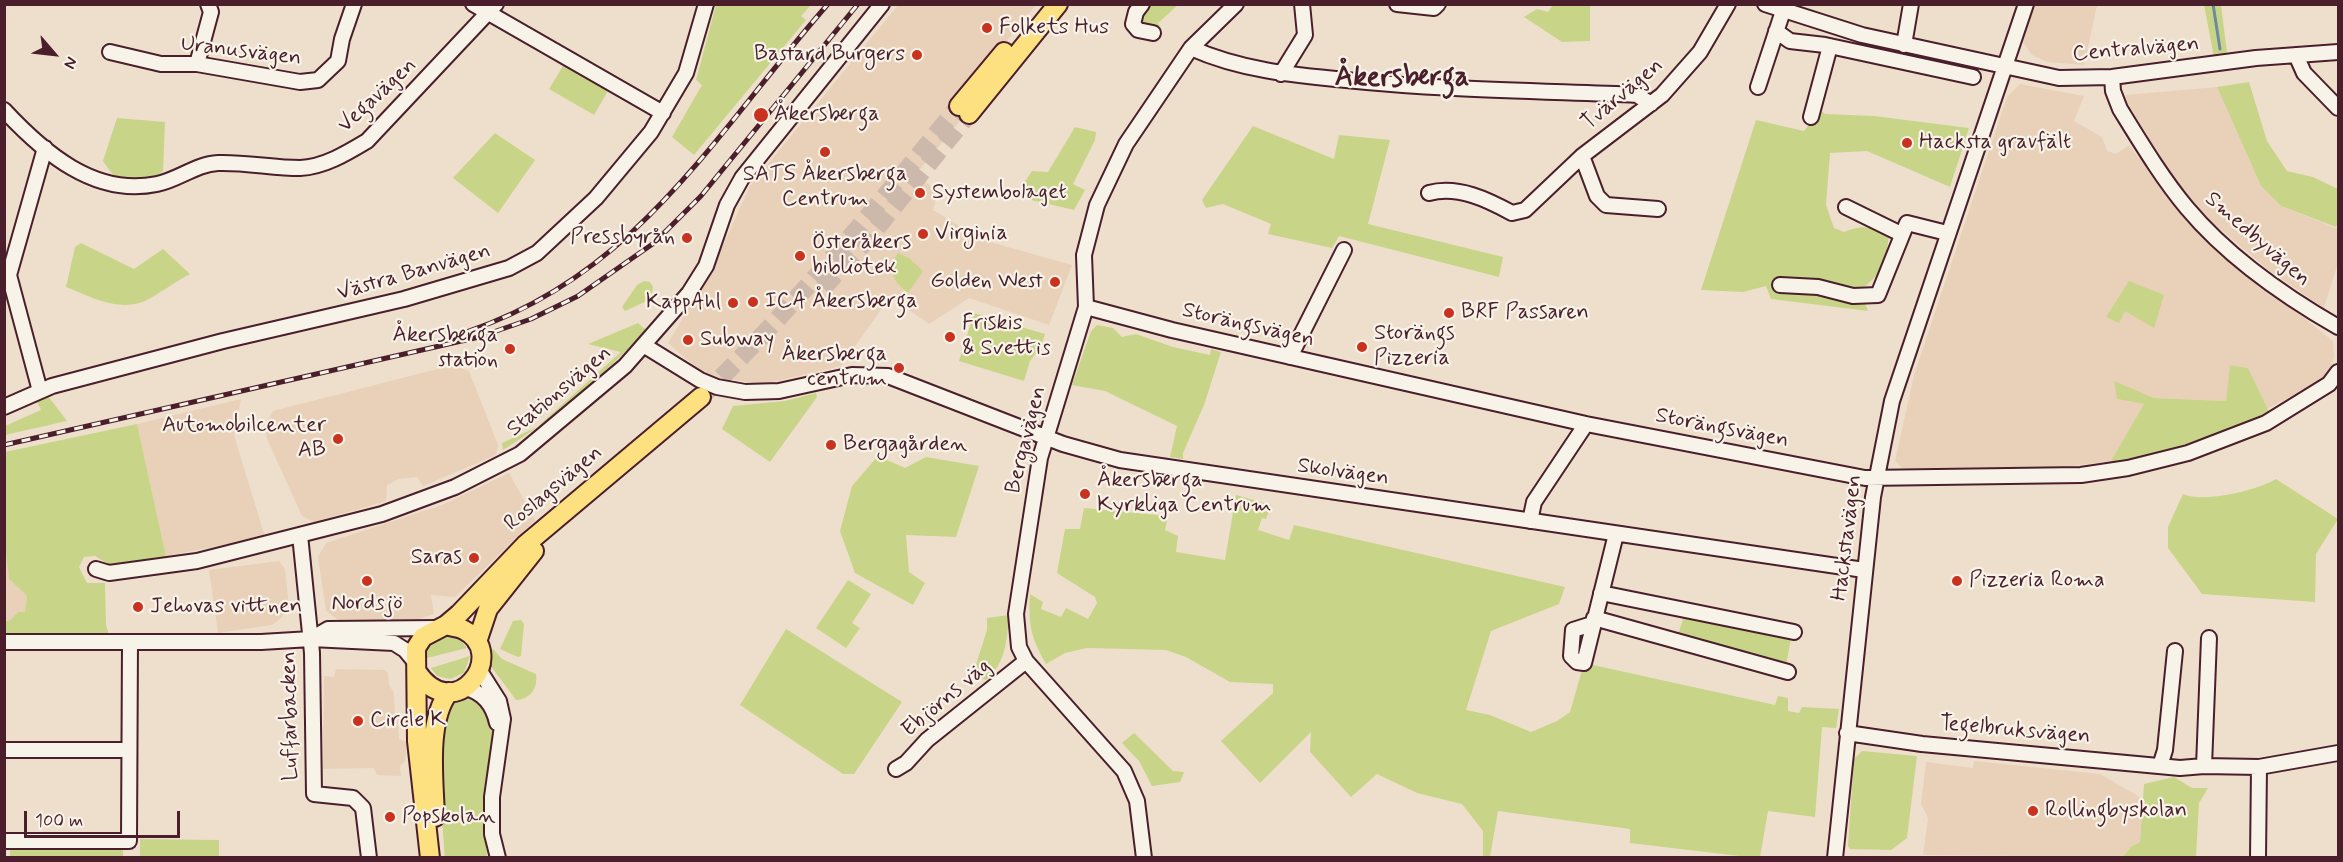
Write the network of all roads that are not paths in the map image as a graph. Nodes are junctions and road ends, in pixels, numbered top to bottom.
1 (208, 4) edge
2 (354, 4) edge
3 (473, 4) edge
4 (706, 4) edge
5 (882, 4) edge
6 (1044, 4) edge
7 (1058, 4) edge
8 (1142, 4) edge
9 (1236, 4) edge
10 (1302, 4) edge
11 (1397, 4) edge
12 (1438, 4) edge
13 (1728, 4) edge
14 (1765, 4) edge
15 (1911, 4) edge
16 (2026, 4) edge
17 (492, 9) edge
18 (1783, 11) junction
19 (1776, 31) junction
20 (1153, 33) dead end
21 (1904, 45) junction
22 (1830, 46) junction
23 (1191, 48) junction
24 (110, 52) dead end
25 (2338, 52) edge
26 (2296, 55) junction
27 (197, 64) junction
28 (2004, 68) junction
29 (1281, 74) junction
30 (1973, 77) dead end
31 (2112, 77) junction
32 (1758, 87) dead end
33 (1652, 104) junction
34 (2338, 108) edge
35 (4, 110) edge
36 (663, 113) junction
37 (1811, 117) dead end
38 (45, 148) junction
39 (1582, 156) junction
40 (1429, 193) dead end
41 (1846, 207) dead end
42 (1658, 209) dead end
43 (1947, 233) junction
44 (1901, 234) junction
45 (1344, 250) dead end
46 (7, 275) edge
47 (1780, 285) dead end
48 (1086, 307) junction
49 (2338, 327) edge
50 (645, 346) junction
51 (1290, 357) junction
52 (2338, 372) edge
53 (2334, 389) edge
54 (40, 390) junction
55 (4, 407) edge
56 (1586, 424) junction
57 (1045, 436) junction
58 (1876, 476) junction
59 (1530, 521) junction
60 (1616, 534) junction
61 (300, 535) junction
62 (96, 569) dead end
63 (1864, 570) junction
64 (1601, 593) junction
65 (442, 627) junction
66 (1794, 632) dead end
67 (2209, 638) dead end
68 (311, 639) junction
69 (4, 642) edge
70 (129, 642) junction
71 (477, 642) junction
72 (2175, 651) dead end
73 (1026, 661) junction
74 (416, 667) junction
75 (480, 671) junction
76 (1788, 672) dead end
77 (457, 690) junction
78 (1847, 733) junction
79 (500, 746) junction
80 (4, 750) edge
81 (128, 750) junction
82 (2338, 753) edge
83 (2204, 765) junction
84 (2160, 766) junction
85 (2259, 767) junction
86 (896, 770) dead end
87 (4, 841) edge
88 (369, 858) edge
89 (430, 858) edge
90 (435, 858) edge
91 (498, 858) edge
92 (1144, 858) edge
93 (1835, 858) edge
94 (2258, 858) edge

1 - 27 street
2 - 27 street, Uranusvägen
3 - 17 street
4 - 36 street, Västra Banvägen
5 - 50 street, Stationsvägen
6 - 7 main road
8 - 20 street
9 - 23 street, Bergavägen
10 - 29 street
11 - 12 street
13 - 33 street, Tvärvägen
14 - 18 street, Centralvägen
15 - 21 street
16 - 28 street, Hackstavägen
17 - 36 street
17 - 38 street, Vegavägen
18 - 19 street
18 - 21 street, Centralvägen
19 - 22 street
19 - 32 street
21 - 28 street, Centralvägen
22 - 30 street
22 - 37 street
23 - 29 street
23 - 48 street, Bergavägen
24 - 27 street, Uranusvägen
25 - 26 street, Centralvägen
26 - 31 street, Centralvägen
26 - 34 street
28 - 31 street, Centralvägen
28 - 43 street, Hackstavägen
29 - 33 street
31 - 49 street, Smedbyvägen
33 - 39 street, Tvärvägen
35 - 38 street, Vegavägen
36 - 54 street, Västra Banvägen
38 - 46 street
39 - 40 street, Tvärvägen
39 - 42 street, Tvärvägen
41 - 44 street
43 - 44 street
43 - 58 street, Hackstavägen
44 - 47 street
45 - 51 street
46 - 54 street
48 - 51 street, Storängsvägen
48 - 57 street, Bergavägen
50 - 57 street, Skolvägen
50 - 61 street, Stationsvägen
51 - 56 street, Storängsvägen
52 - 53 street, Storängsvägen
53 - 58 street, Storängsvägen
54 - 55 street, Västra Banvägen
56 - 58 street, Storängsvägen
56 - 59 street
57 - 59 street, Skolvägen
57 - 73 street, Bergavägen
58 - 63 street, Hackstavägen
59 - 60 street, Skolvägen
60 - 63 street, Skolvägen
60 - 64 street
61 - 62 street, Stationsvägen
61 - 68 street, Luffarbacken
63 - 78 street, Hackstavägen
64 - 66 street
64 - 76 street
65 - 68 street
65 - 71 main road
65 - 71 main road, Roslagsvägen
65 - 74 main road, Roslagsvägen
67 - 83 street
68 - 70 street
68 - 74 street
68 - 88 street, Luffarbacken
69 - 70 street
70 - 81 street
71 - 75 main road, Roslagsvägen
72 - 84 street
73 - 86 street, Ebjörns väg
73 - 92 street, Bergavägen
74 - 77 main road
74 - 89 main road, Roslagsvägen
75 - 77 main road
75 - 79 street
77 - 79 street
77 - 90 main road
78 - 84 street, Tegelbruksvägen
78 - 93 street, Hackstavägen
79 - 91 street
80 - 81 street
81 - 87 street
82 - 85 street, Tegelbruksvägen
83 - 84 street, Tegelbruksvägen
83 - 85 street, Tegelbruksvägen
85 - 94 street

